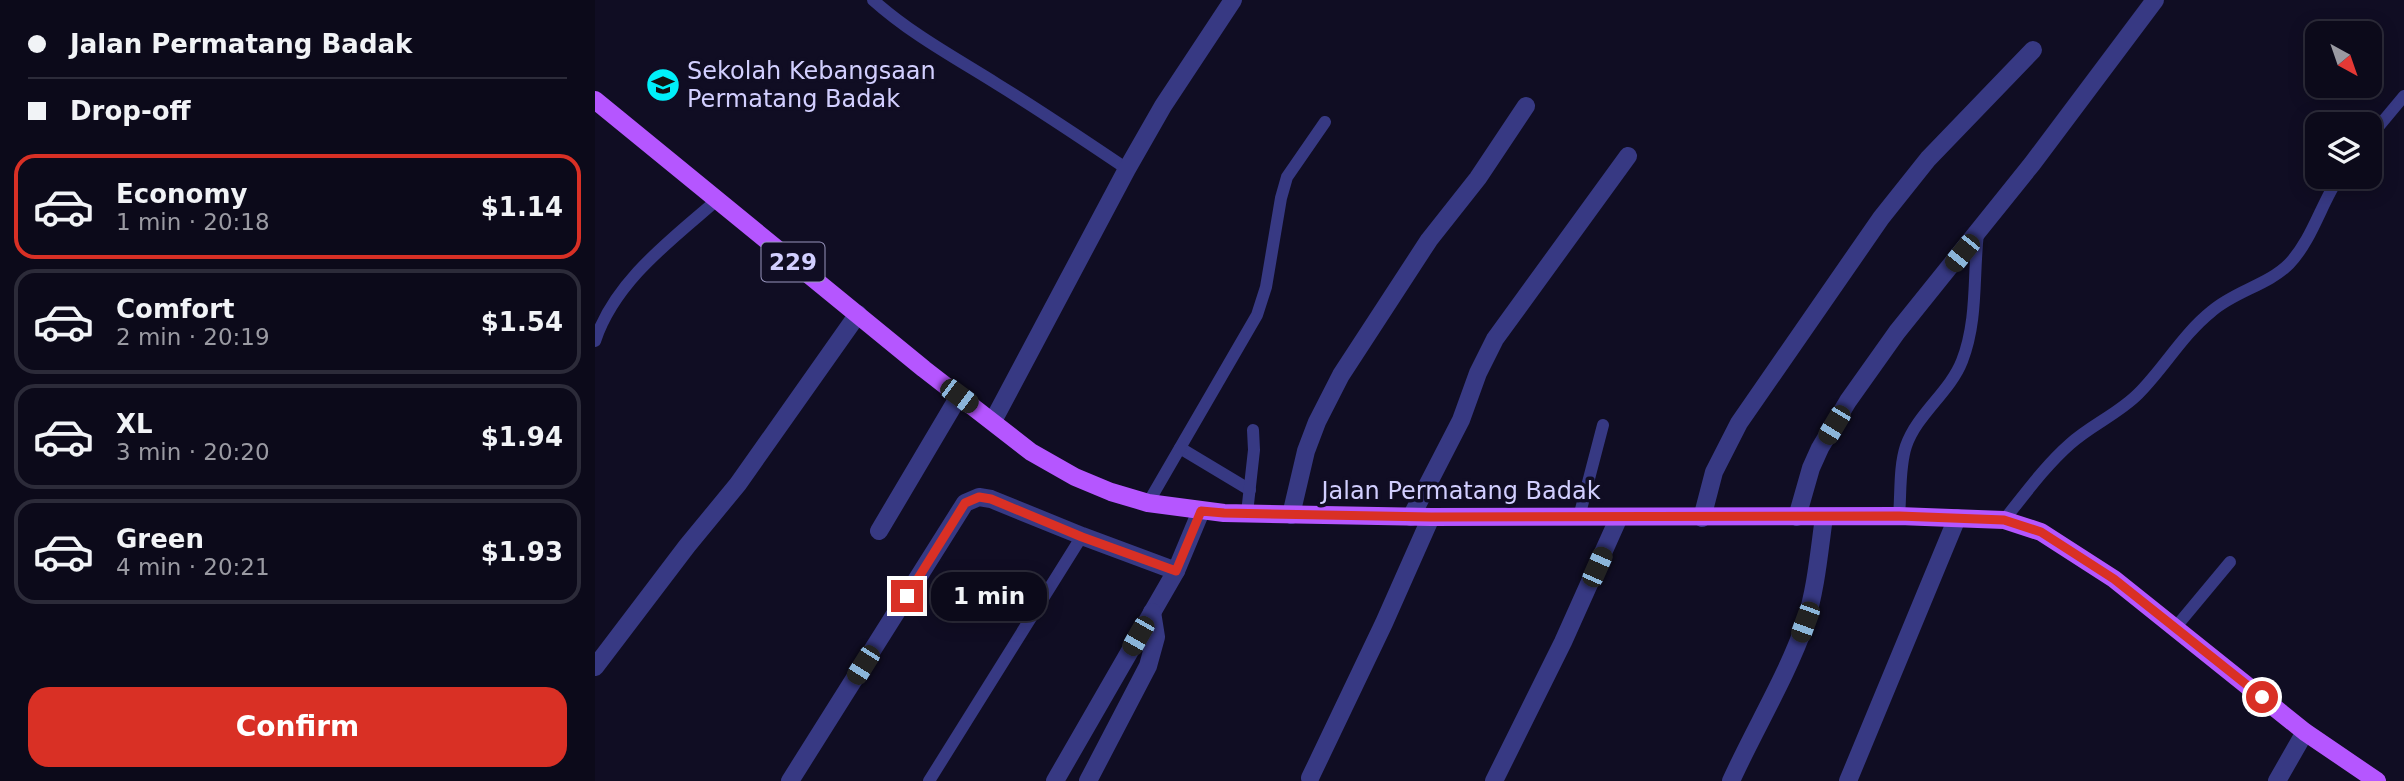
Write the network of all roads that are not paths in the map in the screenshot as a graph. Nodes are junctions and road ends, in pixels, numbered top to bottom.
1 (873, 0) edge
2 (1233, 0) edge
3 (2155, 0) edge
4 (2033, 50) dead end
5 (2404, 96) edge
6 (595, 100) edge
7 (1526, 106) dead end
8 (1325, 122) dead end
9 (2382, 122) edge
10 (1628, 156) dead end
11 (1127, 169) junction
12 (2331, 189) edge
13 (717, 200) junction
14 (1978, 233) junction
15 (858, 314) junction
16 (595, 341) edge
17 (959, 396) junction
18 (993, 421) junction
19 (1603, 425) dead end
20 (1254, 430) dead end
21 (1180, 447) junction
22 (1250, 490) junction
23 (1148, 503) junction
24 (1201, 511) junction
25 (1247, 513) junction
26 (1291, 515) junction
27 (1899, 516) junction
28 (1411, 517) junction
29 (1431, 517) junction
30 (1579, 517) junction
31 (1619, 517) junction
32 (1797, 517) junction
33 (1824, 517) junction
34 (1702, 518) junction
35 (1957, 518) junction
36 (2004, 520) junction
37 (879, 531) dead end
38 (1082, 537) junction
39 (2230, 562) dead end
40 (1176, 571) junction
41 (1152, 612) junction
42 (2175, 628) junction
43 (595, 667) edge
44 (2305, 732) junction
45 (1310, 778) dead end
46 (790, 781) edge
47 (929, 781) edge
48 (1055, 781) edge
49 (1088, 781) edge
50 (1494, 781) edge
51 (1731, 781) edge
52 (1848, 781) edge
53 (2277, 781) edge
54 (2377, 781) edge

1 - 11 lane
2 - 11 street
3 - 14 street
4 - 34 street
5 - 9 lane
6 - 13 main road, Jalan Permatang Badak / 229
7 - 26 street
8 - 21 lane
10 - 28 street
11 - 18 street
12 - 36 lane
13 - 15 main road, Jalan Permatang Badak / 229
13 - 16 lane
14 - 27 lane
14 - 32 street
15 - 17 main road, Jalan Permatang Badak / 229
15 - 43 street
17 - 18 main road, Jalan Permatang Badak / 229
17 - 37 street
18 - 23 main road, Jalan Permatang Badak / 229
19 - 30 lane
20 - 22 lane
21 - 22 lane
21 - 23 lane
22 - 25 lane
23 - 24 main road, Jalan Permatang Badak / 229
24 - 25 main road, Jalan Permatang Badak / 229
24 - 40 street
25 - 26 main road, Jalan Permatang Badak / 229
26 - 28 main road, Jalan Permatang Badak / 229
27 - 33 main road, Jalan Permatang Badak / 229
27 - 35 main road, Jalan Permatang Badak / 229
28 - 29 main road, Jalan Permatang Badak / 229
29 - 30 main road, Jalan Permatang Badak / 229
29 - 45 street
30 - 31 main road, Jalan Permatang Badak / 229
31 - 34 main road, Jalan Permatang Badak / 229
31 - 50 street
32 - 33 main road, Jalan Permatang Badak / 229
32 - 34 main road, Jalan Permatang Badak / 229
33 - 51 street
35 - 36 main road, Jalan Permatang Badak / 229
35 - 52 street
36 - 42 main road, Jalan Permatang Badak / 229
38 - 40 street
38 - 46 street
38 - 47 lane
39 - 42 lane
40 - 41 street
41 - 48 street
41 - 49 street
42 - 44 main road, Jalan Permatang Badak / 229
44 - 53 street
44 - 54 main road, Jalan Permatang Badak / 229

